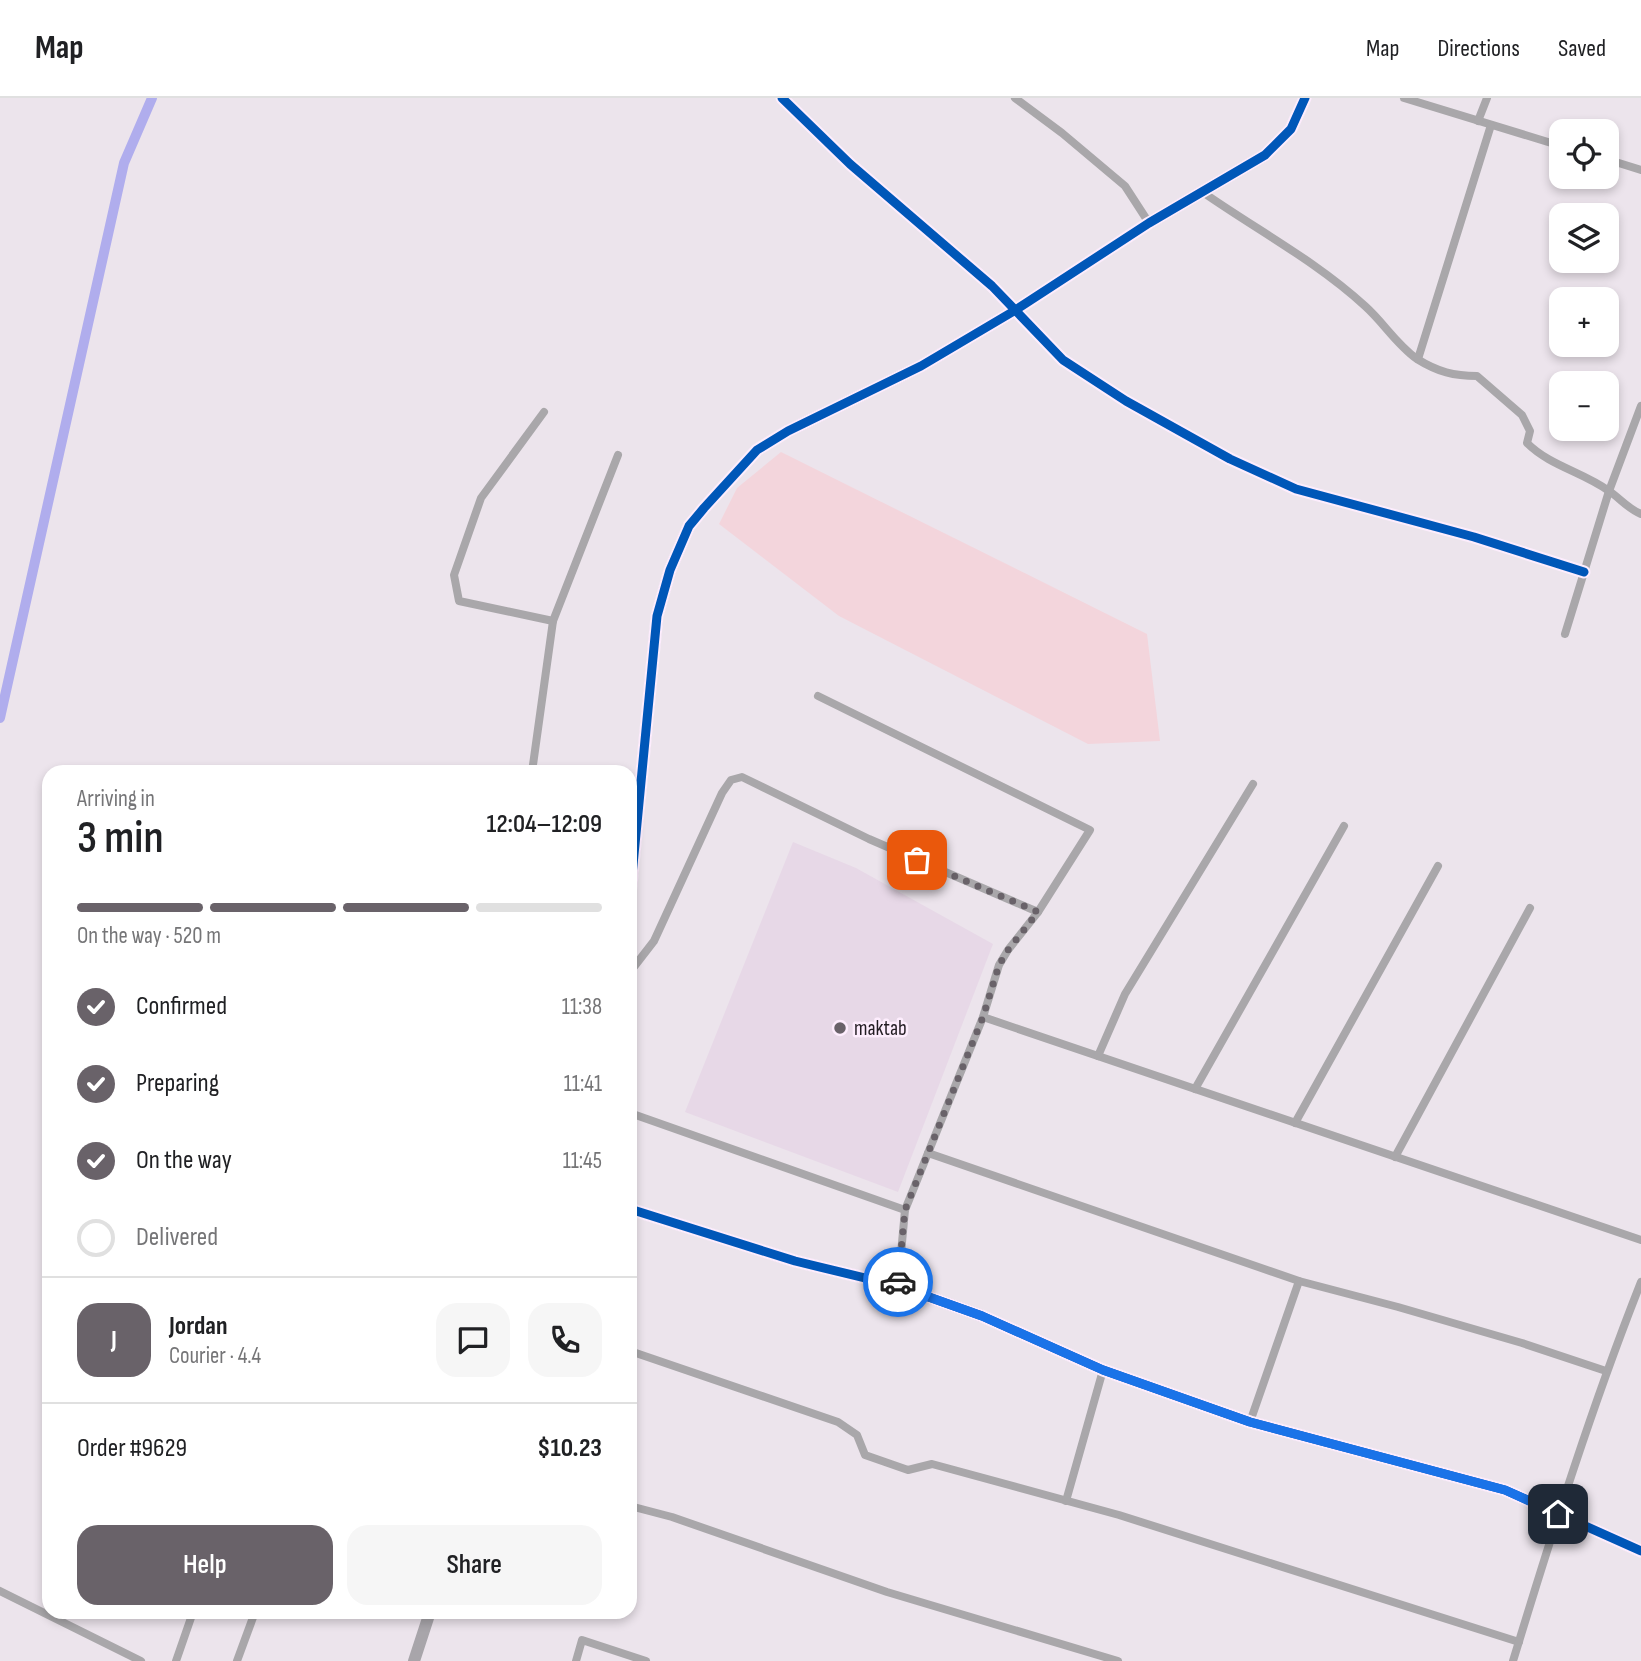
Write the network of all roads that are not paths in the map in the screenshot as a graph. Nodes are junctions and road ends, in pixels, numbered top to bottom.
1 (782, 98) edge
2 (1015, 98) edge
3 (1305, 98) edge
4 (1404, 98) edge
5 (1487, 98) edge
6 (1478, 121) junction
7 (1490, 125) junction
8 (1549, 142) edge
9 (1619, 163) edge
10 (1641, 170) edge
11 (1203, 192) junction
12 (1149, 223) junction
13 (1014, 311) junction
14 (1418, 359) junction
15 (1641, 406) edge
16 (544, 412) dead end
17 (618, 455) dead end
18 (1609, 491) junction
19 (1641, 514) edge
20 (1584, 572) junction
21 (553, 621) junction
22 (1565, 634) dead end
23 (818, 696) dead end
24 (533, 765) edge
25 (1253, 784) dead end
26 (637, 811) edge
27 (1343, 826) dead end
28 (1438, 866) dead end
29 (1530, 908) dead end
30 (1038, 912) junction
31 (637, 963) edge
32 (983, 1017) junction
33 (1098, 1056) junction
34 (1195, 1089) junction
35 (637, 1115) edge
36 (1295, 1123) junction
37 (928, 1153) junction
38 (1395, 1157) junction
39 (905, 1210) junction
40 (637, 1211) edge
41 (1641, 1240) edge
42 (1298, 1281) junction
43 (1641, 1282) edge
44 (898, 1286) junction
45 (637, 1353) edge
46 (1103, 1370) junction
47 (1606, 1371) junction
48 (1250, 1422) junction
49 (1066, 1501) junction
50 (637, 1508) edge
51 (1558, 1514) junction
52 (1641, 1551) edge
53 (0, 1591) edge
54 (42, 1612) edge
55 (56, 1619) edge
56 (190, 1619) edge
57 (252, 1619) edge
58 (428, 1619) edge
59 (1519, 1642) junction
60 (141, 1661) edge
61 (176, 1661) edge
62 (237, 1661) edge
63 (414, 1661) edge
64 (576, 1661) edge
65 (646, 1661) edge
66 (1118, 1661) edge
67 (1513, 1661) edge

1 - 13 street
2 - 12 street
3 - 11 street
4 - 6 street
5 - 6 street
6 - 7 street
7 - 8 street
7 - 14 street
9 - 10 street
11 - 12 street
11 - 14 street
12 - 13 street
13 - 20 street
13 - 26 street
14 - 18 street
15 - 18 street
16 - 21 street
17 - 21 street
18 - 19 street
18 - 20 street
20 - 22 street
21 - 24 street
23 - 30 street
25 - 33 street
27 - 34 street
28 - 36 street
29 - 38 street
30 - 31 street
30 - 32 street
32 - 33 street
32 - 37 street
33 - 34 street
34 - 36 street
35 - 39 street
36 - 38 street
37 - 39 street
37 - 42 street
38 - 41 street
39 - 44 street
40 - 44 street
42 - 47 street
42 - 48 street
43 - 47 street
44 - 46 street
45 - 49 street
46 - 48 street
46 - 49 street
47 - 51 street
48 - 51 street
49 - 59 street
50 - 66 street
51 - 52 street
51 - 59 street
53 - 54 street
55 - 60 street
56 - 61 street
57 - 62 street
58 - 63 street
59 - 67 street
64 - 65 street

